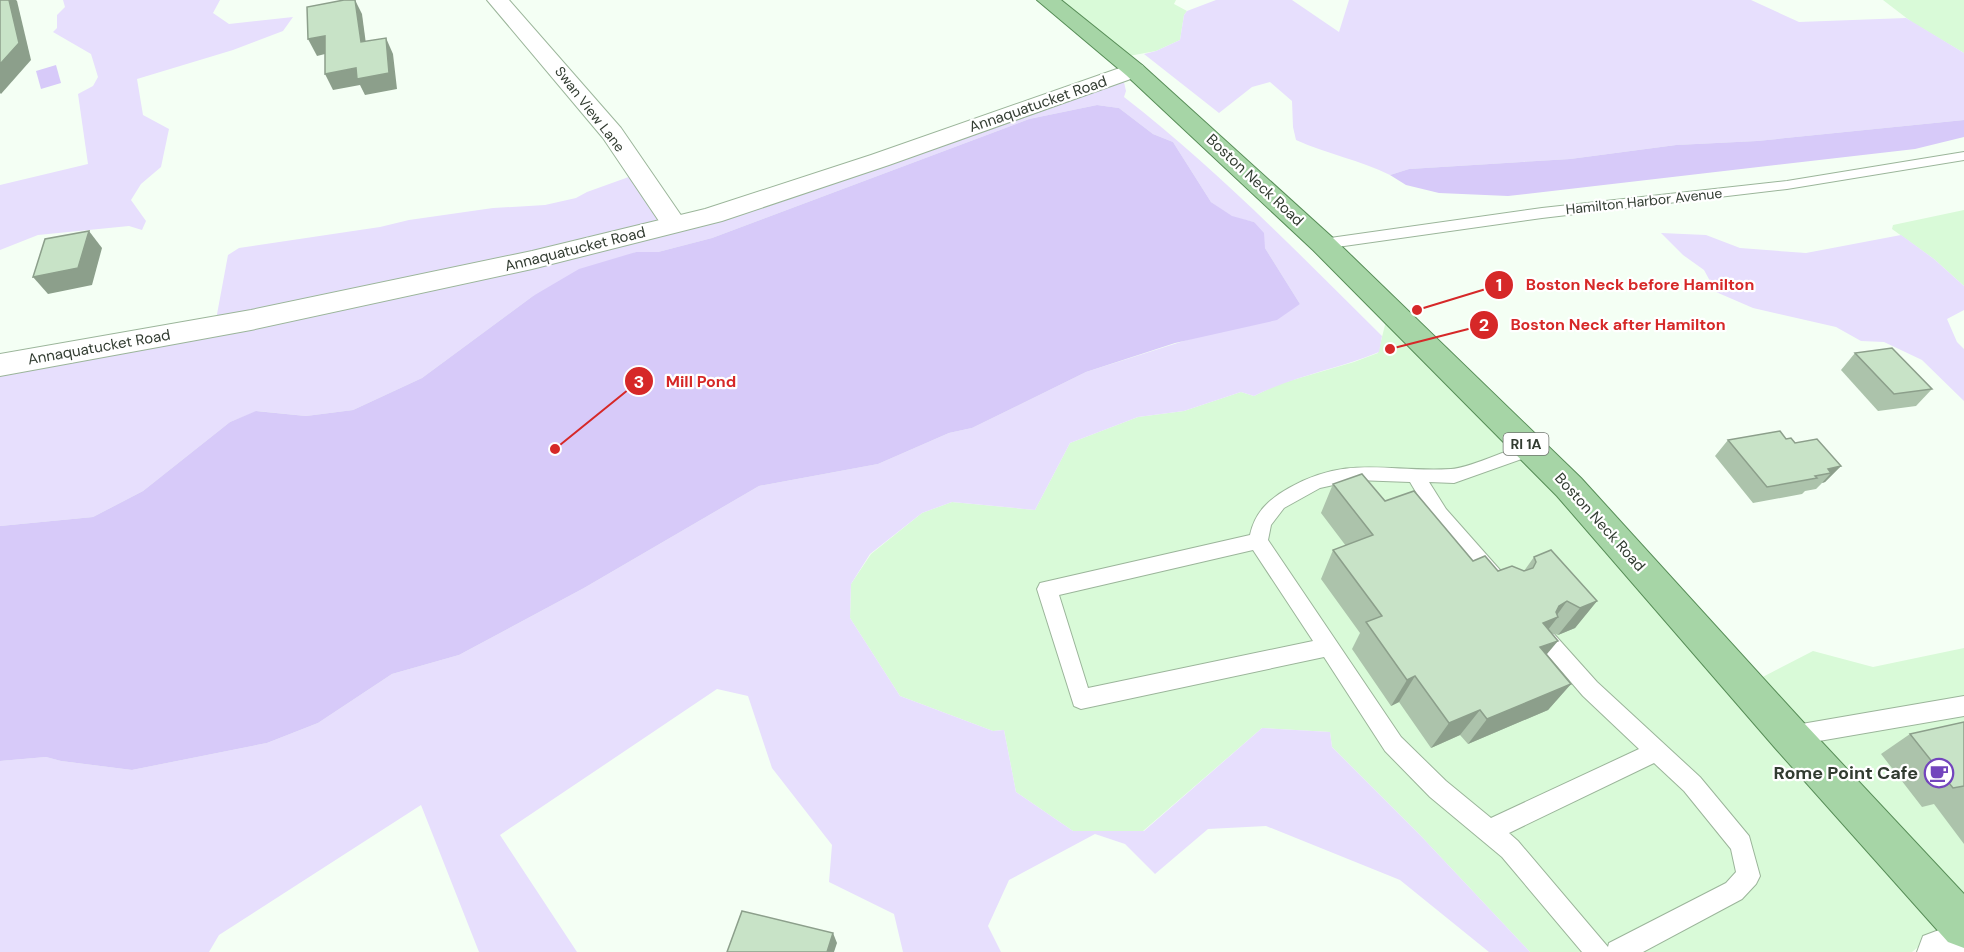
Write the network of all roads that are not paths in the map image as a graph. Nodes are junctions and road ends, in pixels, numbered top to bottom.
1 (498, 0) edge
2 (1048, 0) edge
3 (1134, 70) junction
4 (1964, 156) edge
5 (674, 224) junction
6 (1323, 244) junction
7 (0, 365) edge
8 (1530, 449) junction
9 (1416, 476) junction
10 (1258, 541) junction
11 (1503, 589) edge
12 (1547, 640) edge
13 (1329, 647) junction
14 (1964, 706) edge
15 (1790, 736) junction
16 (1657, 751) junction
17 (1489, 831) junction
18 (1964, 926) edge
19 (1964, 950) edge
20 (1598, 952) edge
21 (1618, 952) edge
22 (1939, 952) edge

1 - 5 street, Swan View Lane
2 - 3 main road, Boston Neck Road / RI 1A
3 - 5 street, Annaquatucket Road
3 - 6 main road, Boston Neck Road / RI 1A
4 - 6 lane, Hamilton Harbor Avenue
5 - 7 street, Annaquatucket Road
6 - 8 main road, Boston Neck Road / RI 1A
8 - 9 lane
8 - 15 main road, Boston Neck Road / RI 1A
9 - 10 lane
9 - 11 lane
10 - 13 lane
10 - 13 lane
12 - 16 lane
13 - 17 lane
14 - 15 lane
15 - 18 main road, Boston Neck Road / RI 1A
16 - 17 lane
16 - 21 lane
17 - 20 lane
19 - 22 street

